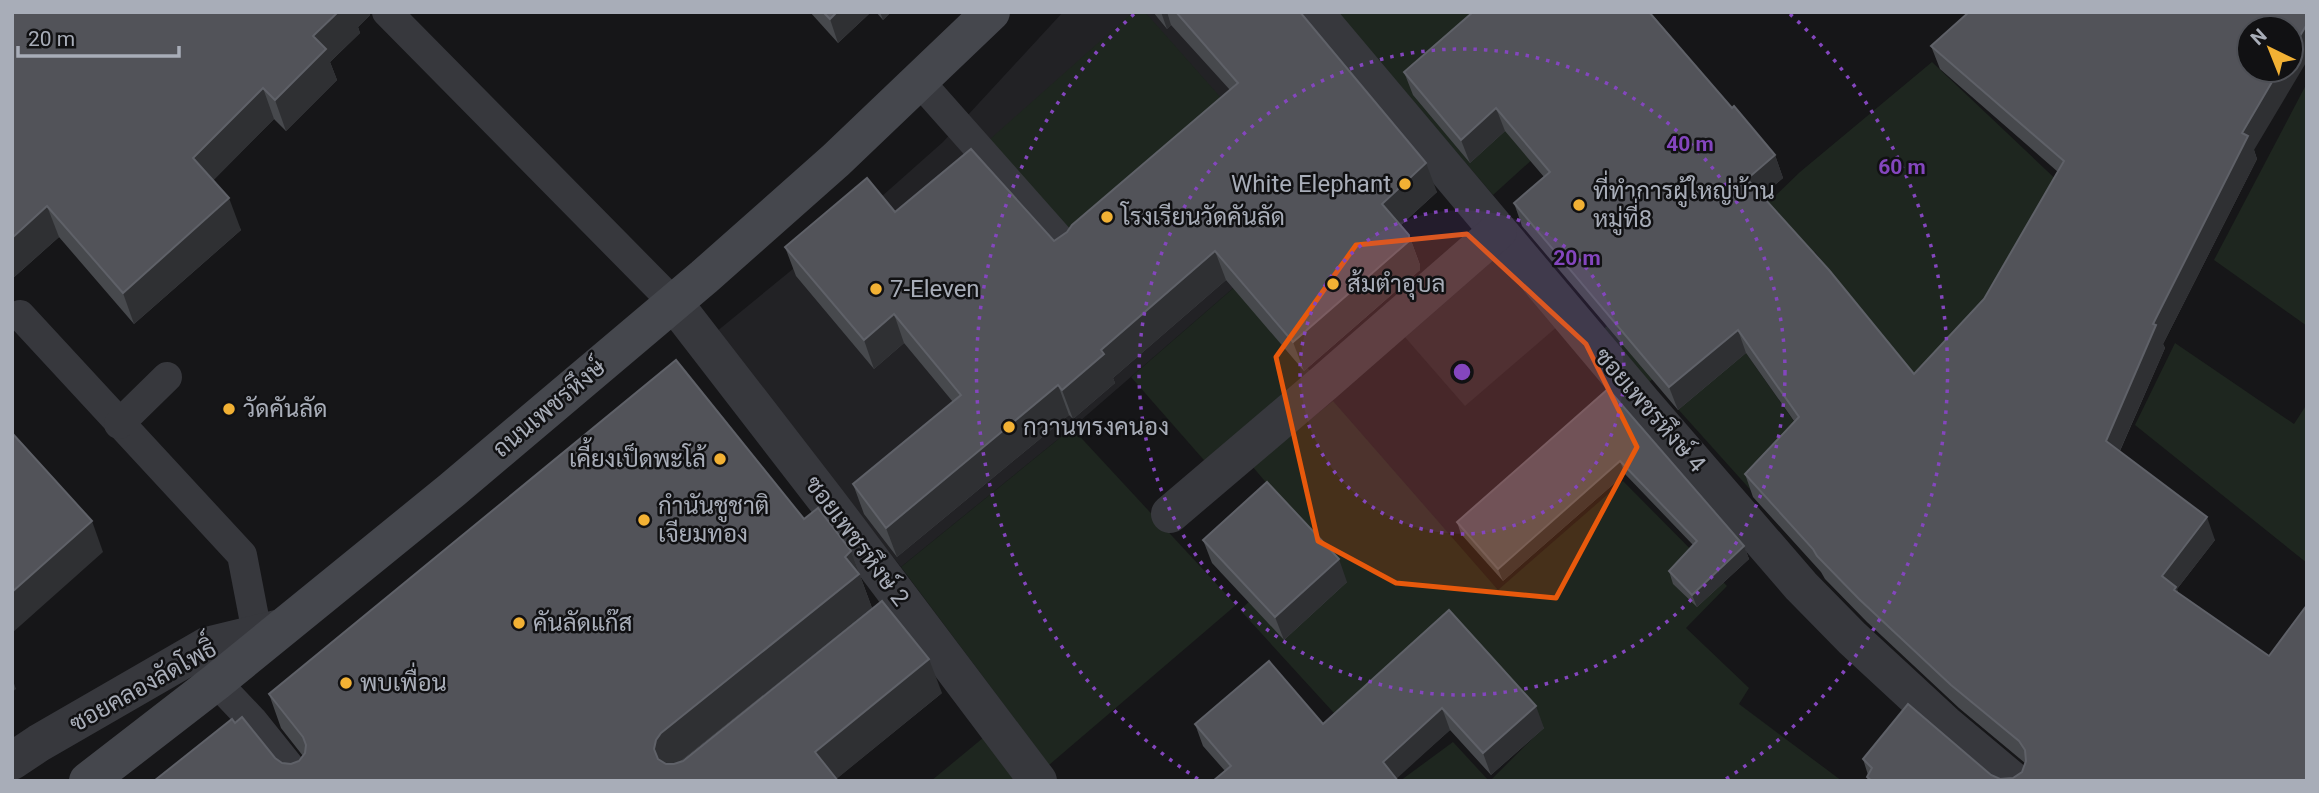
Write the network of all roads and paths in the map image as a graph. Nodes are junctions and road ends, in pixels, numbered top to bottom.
1 (387, 12) edge
2 (990, 12) edge
3 (1314, 12) edge
4 (919, 80) junction
5 (1498, 231) junction
6 (1067, 248) edge
7 (674, 303) junction
8 (20, 314) dead end
9 (167, 377) dead end
10 (119, 424) junction
11 (1170, 514) dead end
12 (269, 631) junction
13 (216, 682) junction
14 (12, 761) edge
15 (88, 781) edge
16 (301, 781) edge
17 (1038, 781) edge
18 (2013, 781) edge

1 - 7 lane
2 - 4 main road, ถนนเพชรหึงษ์
3 - 5 street, ซอยเพชรหึงษ์ 4
4 - 6 lane
4 - 7 main road, ถนนเพชรหึงษ์
5 - 11 street
5 - 18 street, ซอยเพชรหึงษ์ 4
7 - 12 main road, ถนนเพชรหึงษ์
7 - 17 street, ซอยเพชรหึงษ์ 2
8 - 10 lane
9 - 10 lane
10 - 12 lane
12 - 13 main road, ถนนเพชรหึงษ์
12 - 14 street, ซอยคลองลัดโพธิ์
13 - 15 main road, ถนนเพชรหึงษ์
13 - 16 lane

